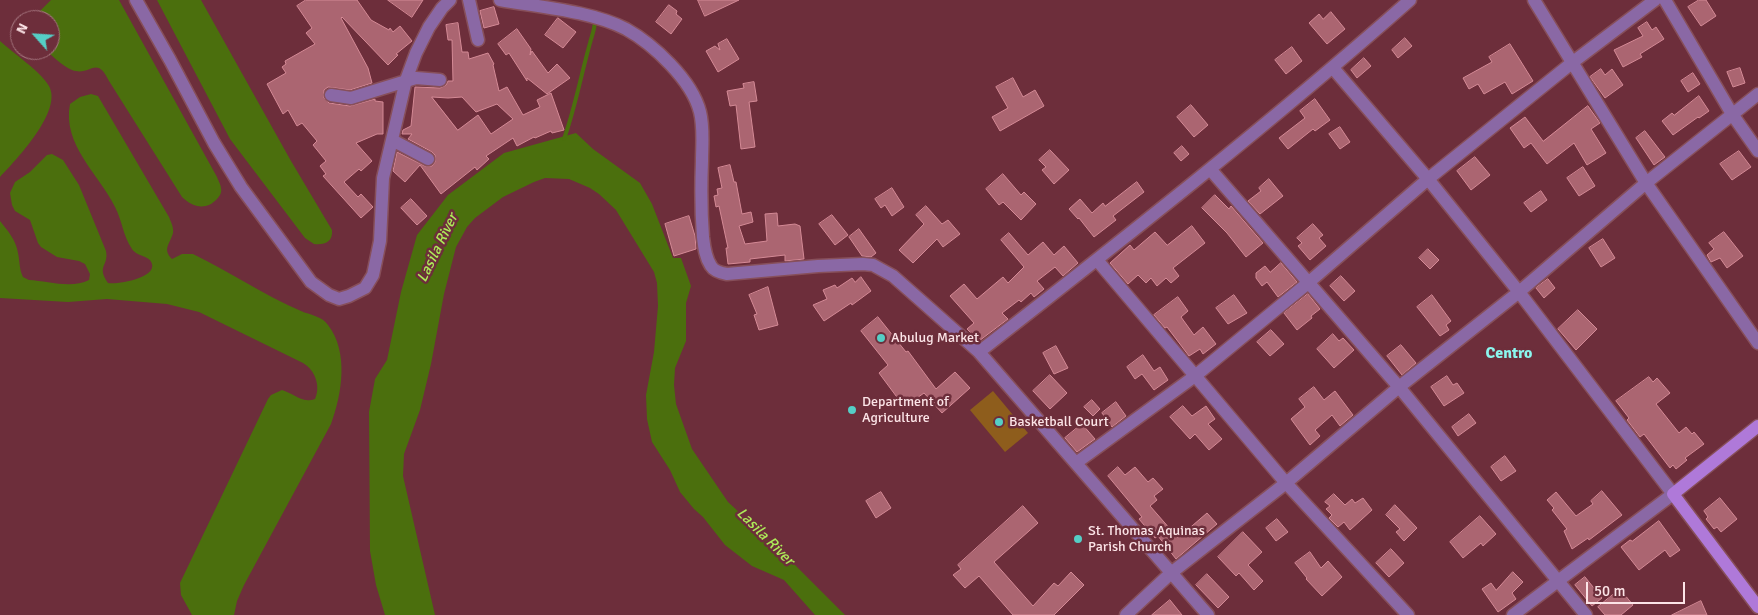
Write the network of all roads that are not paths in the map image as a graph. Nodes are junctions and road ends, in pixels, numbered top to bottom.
1 (136, 0) edge
2 (450, 0) edge
3 (469, 0) edge
4 (500, 0) edge
5 (1410, 0) edge
6 (1534, 0) edge
7 (1655, 0) edge
8 (1666, 0) edge
9 (478, 40) dead end
10 (1573, 62) junction
11 (1334, 68) junction
12 (406, 80) junction
13 (440, 80) dead end
14 (1758, 94) edge
15 (331, 95) dead end
16 (1732, 114) junction
17 (392, 140) junction
18 (1758, 151) edge
19 (428, 159) dead end
20 (1210, 168) junction
21 (1428, 179) junction
22 (1646, 184) junction
23 (1097, 260) junction
24 (1308, 282) junction
25 (1519, 292) junction
26 (1758, 343) edge
27 (979, 352) junction
28 (1195, 376) junction
29 (1399, 387) junction
30 (1758, 426) edge
31 (1076, 463) junction
32 (1286, 483) junction
33 (1673, 494) junction
34 (1171, 573) junction
35 (1558, 579) junction
36 (1758, 608) edge
37 (1126, 615) edge
38 (1208, 615) edge
39 (1408, 615) edge
40 (1513, 615) edge
41 (1586, 615) edge

1 - 17 street
2 - 12 street
3 - 9 street
4 - 27 street
5 - 11 street
6 - 10 street
7 - 10 street
8 - 16 street
10 - 21 street
10 - 22 street
11 - 20 street
11 - 21 street
12 - 13 street
12 - 15 street
12 - 17 street
14 - 16 street
16 - 18 street
16 - 22 street
17 - 19 street
20 - 23 street
20 - 24 street
21 - 24 street
21 - 25 street
22 - 25 street
22 - 26 street
23 - 27 street
23 - 28 street
24 - 28 street
24 - 29 street
25 - 29 street
25 - 33 street
27 - 31 street
28 - 31 street
28 - 32 street
29 - 32 street
29 - 35 street
30 - 33 main road
31 - 34 street
32 - 34 street
32 - 39 street
33 - 35 street
33 - 36 main road
34 - 37 street
34 - 38 street
35 - 40 street
35 - 41 street

